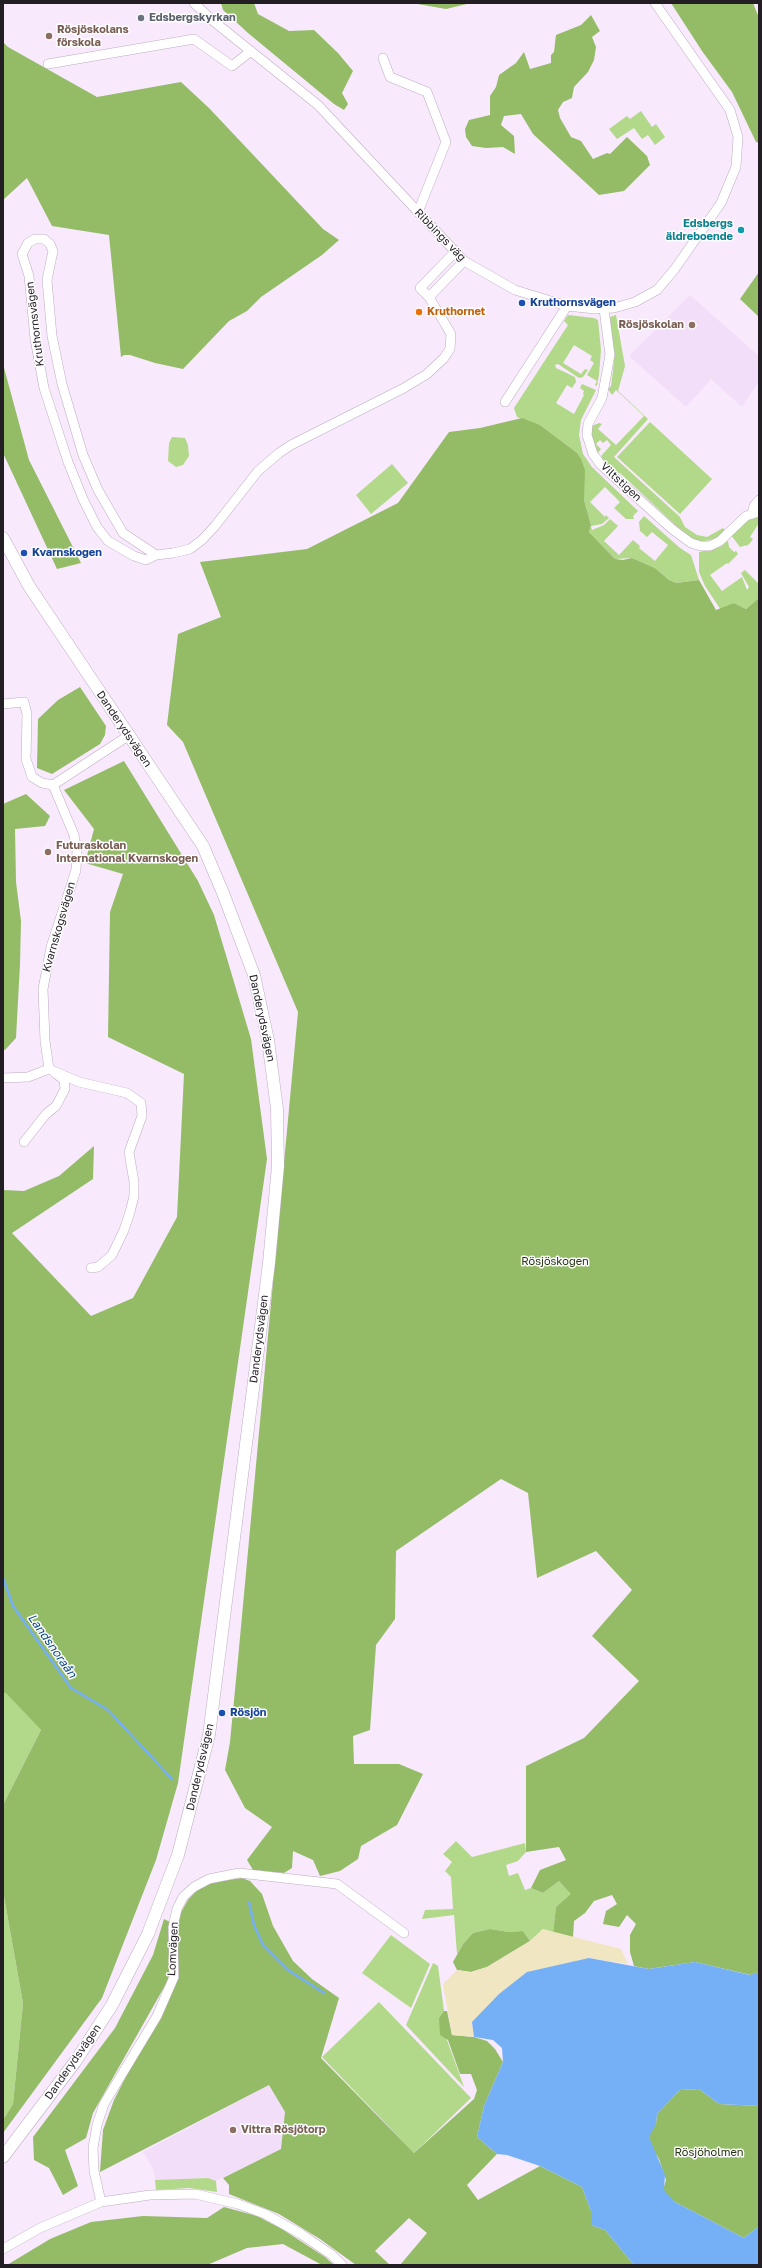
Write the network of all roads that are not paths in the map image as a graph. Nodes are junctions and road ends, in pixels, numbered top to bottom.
1 (194, 3) edge
2 (655, 3) edge
3 (251, 51) junction
4 (383, 58) dead end
5 (48, 64) dead end
6 (418, 212) junction
7 (455, 252) junction
8 (464, 260) junction
9 (429, 297) junction
10 (567, 306) junction
11 (604, 309) junction
12 (505, 402) dead end
13 (759, 500) edge
14 (756, 512) edge
15 (3, 538) edge
16 (156, 555) junction
17 (3, 704) edge
18 (128, 736) junction
19 (53, 784) junction
20 (49, 1069) junction
21 (3, 1078) edge
22 (24, 1142) dead end
23 (91, 1268) dead end
24 (404, 1933) dead end
25 (3, 2157) edge
26 (101, 2202) junction
27 (3, 2250) edge
28 (342, 2265) edge

1 - 3 street, Ribbings väg
2 - 11 street, Ribbings väg
3 - 5 street
3 - 6 street, Ribbings väg
4 - 6 street
6 - 7 street, Ribbings väg
7 - 8 street, Ribbings väg
7 - 9 street, Kruthornsvägen
8 - 9 street
8 - 10 street, Ribbings väg
9 - 16 street, Kruthornsvägen
10 - 11 street, Ribbings väg
10 - 12 street
11 - 14 street, Viltstigen
13 - 14 street, Viltstigen
15 - 18 main road, Danderydsvägen
16 - 16 street, Kruthornsvägen
17 - 19 street
18 - 19 street
18 - 25 main road, Danderydsvägen
19 - 20 street, Kvarnskogsvägen
20 - 21 street
20 - 22 street
20 - 23 street
24 - 26 street, Lomvägen
26 - 27 street
26 - 28 street

